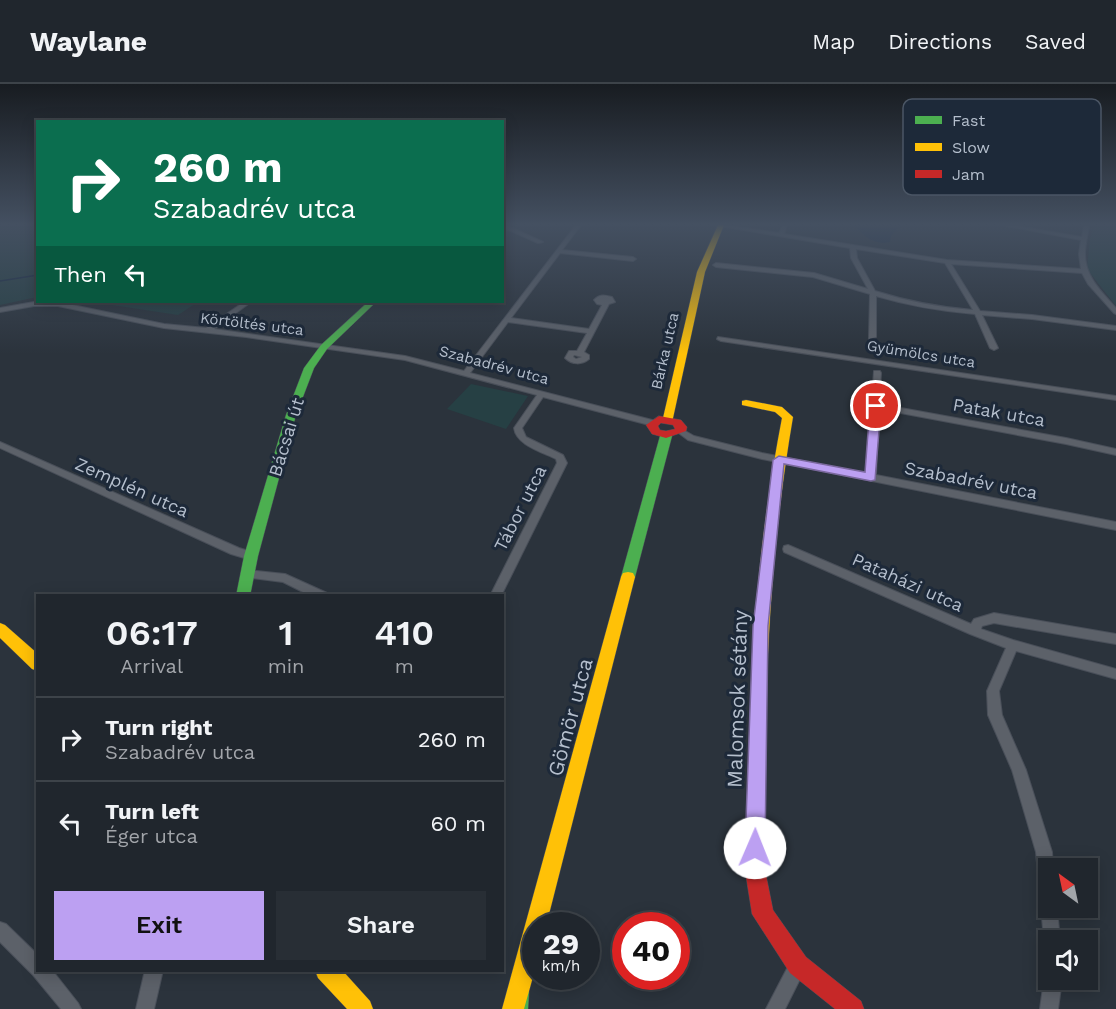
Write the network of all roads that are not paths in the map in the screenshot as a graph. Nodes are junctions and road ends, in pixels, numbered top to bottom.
1 (545, 268) edge
2 (703, 268) edge
3 (750, 268) edge
4 (860, 268) edge
5 (951, 268) edge
6 (1040, 268) edge
7 (1083, 271) joint
8 (873, 293) junction
9 (247, 303) edge
10 (371, 303) edge
11 (606, 304) dead end
12 (0, 310) edge
13 (1116, 312) edge
14 (978, 313) junction
15 (507, 320) junction
16 (1116, 328) edge
17 (207, 331) junction
18 (591, 331) junction
19 (872, 337) dead end
20 (721, 339) dead end
21 (324, 347) junction
22 (994, 348) dead end
23 (580, 352) dead end
24 (466, 373) junction
25 (877, 374) dead end
26 (542, 393) junction
27 (1116, 398) edge
28 (746, 403) dead end
29 (876, 406) junction
30 (668, 418) junction
31 (653, 423) junction
32 (680, 431) junction
33 (666, 436) junction
34 (0, 445) edge
35 (1116, 452) edge
36 (779, 460) junction
37 (871, 477) junction
38 (1116, 526) edge
39 (788, 549) dead end
40 (251, 556) junction
41 (248, 574) junction
42 (243, 594) edge
43 (319, 594) edge
44 (496, 594) edge
45 (0, 629) edge
46 (974, 631) junction
47 (1116, 639) edge
48 (1013, 645) junction
49 (36, 662) edge
50 (1116, 674) edge
51 (1044, 858) edge
52 (0, 930) edge
53 (798, 965) junction
54 (36, 966) edge
55 (41, 972) edge
56 (154, 972) edge
57 (328, 972) edge
58 (1052, 990) edge
59 (72, 1009) edge
60 (145, 1009) edge
61 (362, 1009) edge
62 (515, 1009) edge
63 (775, 1009) edge
64 (854, 1009) edge
65 (1049, 1009) edge

1 - 15 street
2 - 30 street, Bárka utca
3 - 8 street
4 - 8 street
5 - 14 street
6 - 7 street
7 - 13 street
8 - 14 street
8 - 19 street
9 - 17 street
10 - 21 street, Bácsai út
11 - 18 street
12 - 17 street, Körtöltés utca
14 - 16 street
14 - 22 street
15 - 18 street
15 - 24 street
17 - 21 street, Körtöltés utca
18 - 23 street
20 - 27 street, Gyümölcs utca
21 - 24 street, Szabadrév utca
21 - 40 street, Bácsai út
24 - 26 street, Szabadrév utca
25 - 29 street
26 - 31 street, Szabadrév utca
26 - 44 street, Tábor utca
28 - 36 street, Malomsok sétány
29 - 35 street, Patak utca
29 - 37 street
30 - 31 street
30 - 32 street
31 - 33 street
32 - 33 street
32 - 36 street, Szabadrév utca
33 - 62 street, Gömör utca
34 - 40 street, Zemplén utca
36 - 37 street, Szabadrév utca
36 - 53 street, Malomsok sétány
37 - 38 street, Szabadrév utca
39 - 46 street, Pataházi utca
40 - 41 street, Bácsai út
41 - 42 street, Bácsai út
41 - 43 street
45 - 49 street
46 - 47 street, Pataházi utca
46 - 48 street
48 - 50 street
48 - 51 street
52 - 54 street
53 - 63 street
53 - 64 street, Malomsok sétány
55 - 59 street
56 - 60 street
57 - 61 street
58 - 65 street

